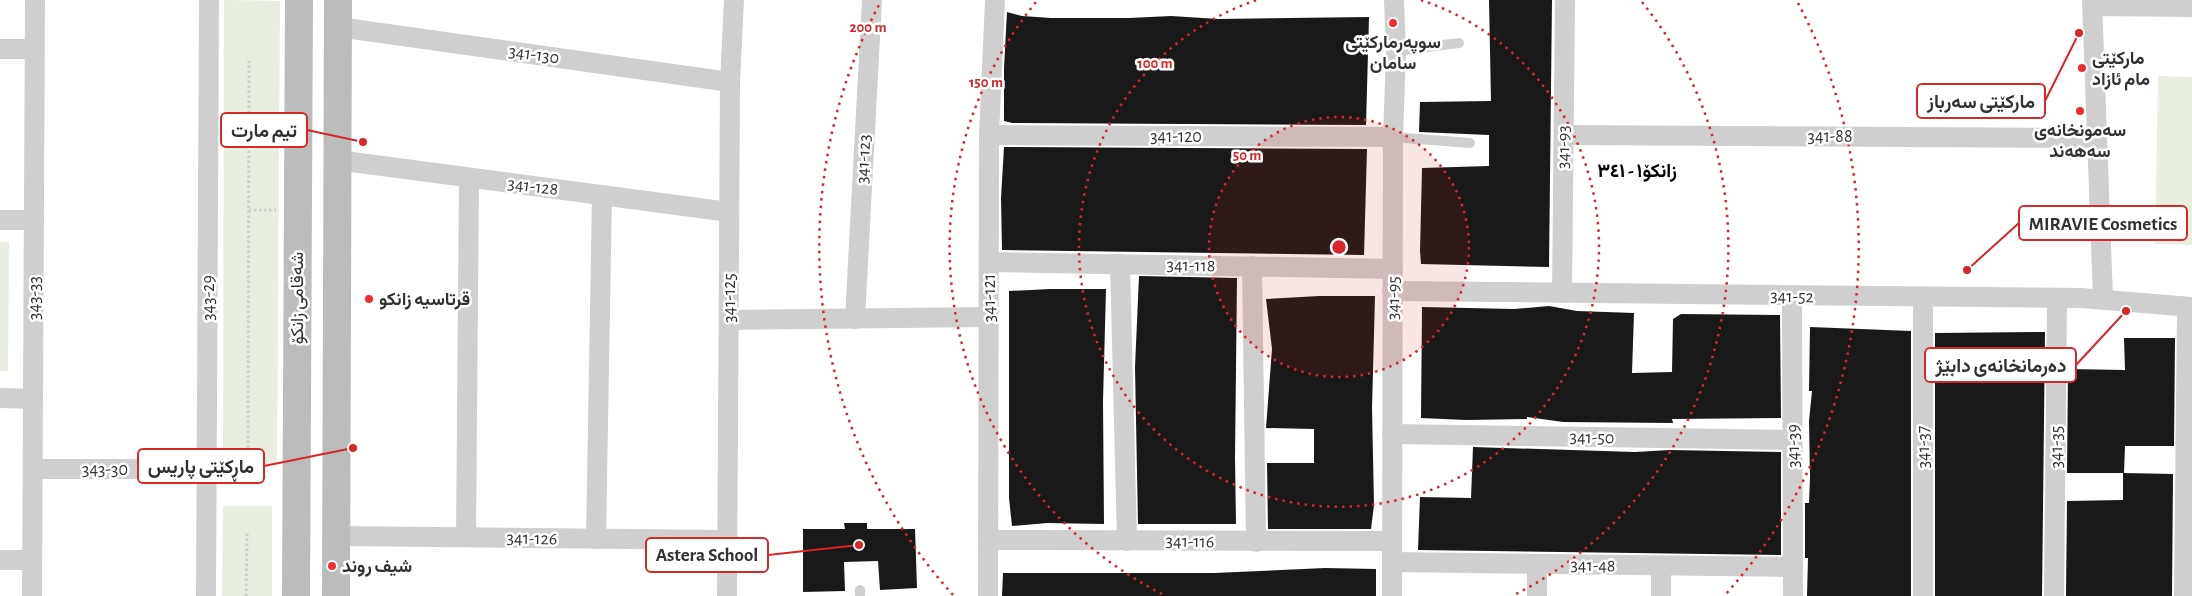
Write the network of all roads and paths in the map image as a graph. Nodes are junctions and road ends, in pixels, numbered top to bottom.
1 (35, 0) edge
2 (209, 0) edge
3 (299, 0) edge
4 (338, 0) edge
5 (734, 0) edge
6 (872, 0) edge
7 (995, 0) edge
8 (1394, 0) edge
9 (1565, 0) edge
10 (2093, 3) edge
11 (2192, 7) edge
12 (338, 27) junction
13 (1459, 43) dead end
14 (0, 49) edge
15 (35, 49) junction
16 (1396, 51) junction
17 (249, 60) dead end
18 (730, 82) junction
19 (989, 135) junction
20 (1564, 135) junction
21 (1393, 137) junction
22 (2096, 138) junction
23 (1470, 143) dead end
24 (337, 160) junction
25 (469, 178) junction
26 (602, 195) junction
27 (249, 210) junction
28 (281, 210) dead end
29 (729, 212) junction
30 (0, 220) edge
31 (34, 220) junction
32 (989, 262) junction
33 (1120, 264) junction
34 (1252, 266) junction
35 (1393, 269) junction
36 (1392, 291) junction
37 (1562, 293) junction
38 (1792, 296) junction
39 (1924, 297) junction
40 (2057, 299) junction
41 (2103, 299) junction
42 (2190, 307) edge
43 (989, 318) junction
44 (855, 319) junction
45 (729, 320) junction
46 (0, 398) edge
47 (33, 398) junction
48 (1392, 434) junction
49 (1792, 440) junction
50 (337, 446) junction
51 (296, 448) junction
52 (2188, 452) edge
53 (248, 458) dead end
54 (33, 469) junction
55 (207, 469) junction
56 (247, 533) dead end
57 (336, 536) junction
58 (466, 537) junction
59 (596, 538) junction
60 (728, 540) junction
61 (988, 540) junction
62 (1127, 541) junction
63 (1392, 541) junction
64 (1256, 542) junction
65 (0, 560) edge
66 (32, 560) junction
67 (1392, 562) junction
68 (1537, 564) junction
69 (1661, 566) junction
70 (1793, 567) junction
71 (2187, 586) edge
72 (32, 596) edge
73 (206, 596) edge
74 (246, 596) edge
75 (296, 596) edge
76 (336, 596) edge
77 (727, 596) edge
78 (988, 596) edge
79 (1392, 596) edge
80 (1536, 596) edge
81 (1661, 596) edge
82 (1793, 596) edge
83 (1922, 596) edge
84 (2054, 596) edge

1 - 15 street, 343-33
2 - 55 street, 343-29
3 - 51 main road, شەقامی زانکۆ
4 - 12 main road
5 - 18 street, 341-125
6 - 44 street, 341-123
7 - 19 street, 341-121
8 - 16 street, 341-95
9 - 20 street, 341-93
10 - 11 street
10 - 22 street
12 - 18 street, 341-130
12 - 24 main road
13 - 16 lane
14 - 15 street
15 - 31 street, 343-33
16 - 21 street, 341-95
17 - 27 path
18 - 29 street, 341-125
19 - 21 street, 341-120
19 - 32 street, 341-121
20 - 22 street, 341-88
20 - 37 street, 341-93
21 - 23 lane
21 - 35 street, 341-95
22 - 41 street
24 - 25 street, 341-128
24 - 50 main road
25 - 26 street, 341-128
25 - 58 street
26 - 29 street, 341-128
26 - 59 street
27 - 28 path
27 - 53 path
29 - 45 street, 341-125
30 - 31 street
31 - 47 street, 343-33
32 - 33 street, 341-118
32 - 43 street, 341-121
33 - 34 street, 341-118
33 - 62 street
34 - 35 street, 341-118
34 - 64 street
35 - 36 street, 341-95
36 - 37 street, 341-52
36 - 48 street, 341-95
37 - 38 street, 341-52
38 - 39 street, 341-52
38 - 49 street, 341-39
39 - 40 street, 341-52
39 - 83 street, 341-37
40 - 41 street, 341-52
40 - 84 street, 341-35
41 - 42 street, 341-52
42 - 52 street
43 - 44 street
43 - 61 street, 341-121
44 - 45 street
45 - 60 street, 341-125
46 - 47 street
47 - 54 street, 343-33
48 - 49 street, 341-50
48 - 63 street, 341-95
49 - 70 street, 341-39
50 - 51 main road
50 - 57 main road
51 - 75 main road, شەقامی زانکۆ
52 - 71 street
54 - 55 street, 343-30
54 - 66 street, 343-33
55 - 73 street, 343-29
56 - 74 path
57 - 58 street, 341-126
57 - 76 main road
58 - 59 street, 341-126
59 - 60 street, 341-126
60 - 77 street, 341-125
61 - 62 street, 341-116
61 - 78 street, 341-121
62 - 64 street, 341-116
63 - 64 street, 341-116
63 - 67 street, 341-95
65 - 66 street
66 - 72 street, 343-33
67 - 68 street, 341-48
67 - 79 street, 341-95
68 - 69 street, 341-48
68 - 80 street
69 - 70 street, 341-48
69 - 81 street
70 - 82 street, 341-39

